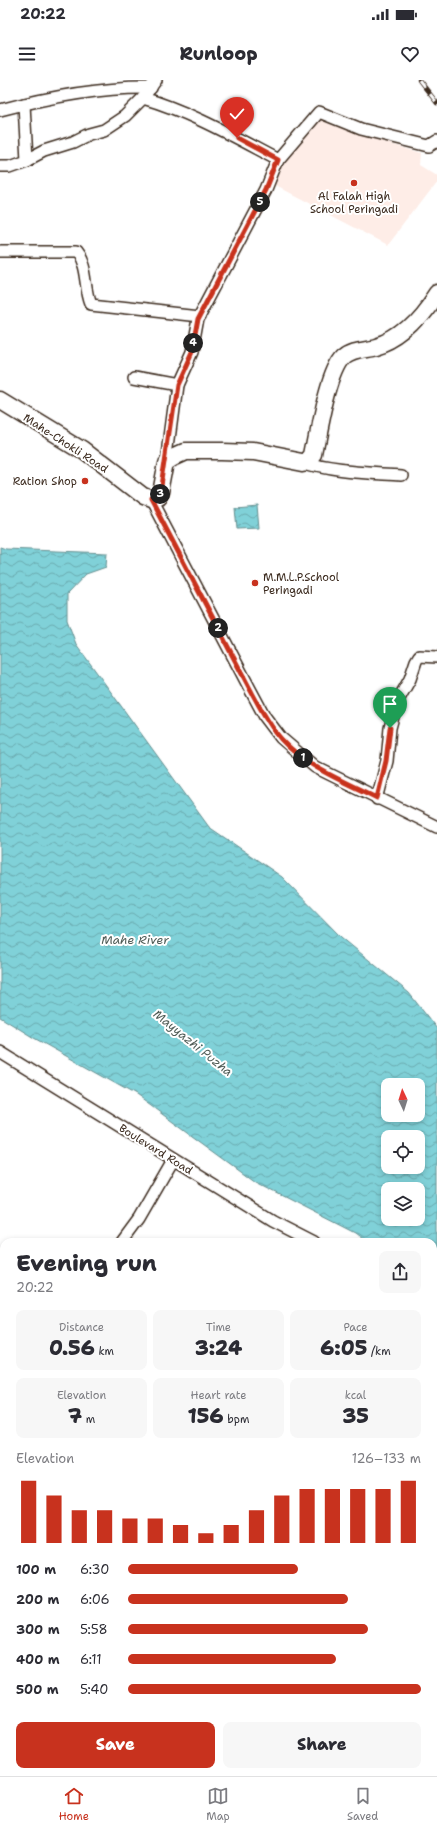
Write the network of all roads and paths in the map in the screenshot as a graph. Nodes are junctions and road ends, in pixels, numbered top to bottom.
1 (153, 84) edge
2 (143, 98) junction
3 (24, 104) junction
4 (0, 110) edge
5 (437, 141) edge
6 (27, 160) junction
7 (278, 160) junction
8 (0, 166) edge
9 (0, 252) edge
10 (437, 293) edge
11 (200, 316) junction
12 (134, 377) dead end
13 (177, 385) junction
14 (0, 400) edge
15 (167, 462) junction
16 (304, 462) junction
17 (401, 475) dead end
18 (151, 500) junction
19 (437, 657) edge
20 (377, 798) junction
21 (437, 827) edge
22 (0, 1052) edge
23 (173, 1160) junction
24 (125, 1238) edge
25 (306, 1238) edge

1 - 2 street
1 - 3 street
2 - 6 street
2 - 7 street
3 - 4 street
3 - 6 street
5 - 7 street
6 - 8 street
7 - 11 street
9 - 11 street
10 - 16 main road
11 - 13 street
12 - 13 street
13 - 15 street
14 - 18 main road, Mahe-Chokli Road
15 - 16 main road
15 - 18 main road
16 - 17 street
18 - 20 street
19 - 20 street
20 - 21 street
22 - 23 street, Boulevard Road
23 - 24 street
23 - 25 street, Boulevard Road

